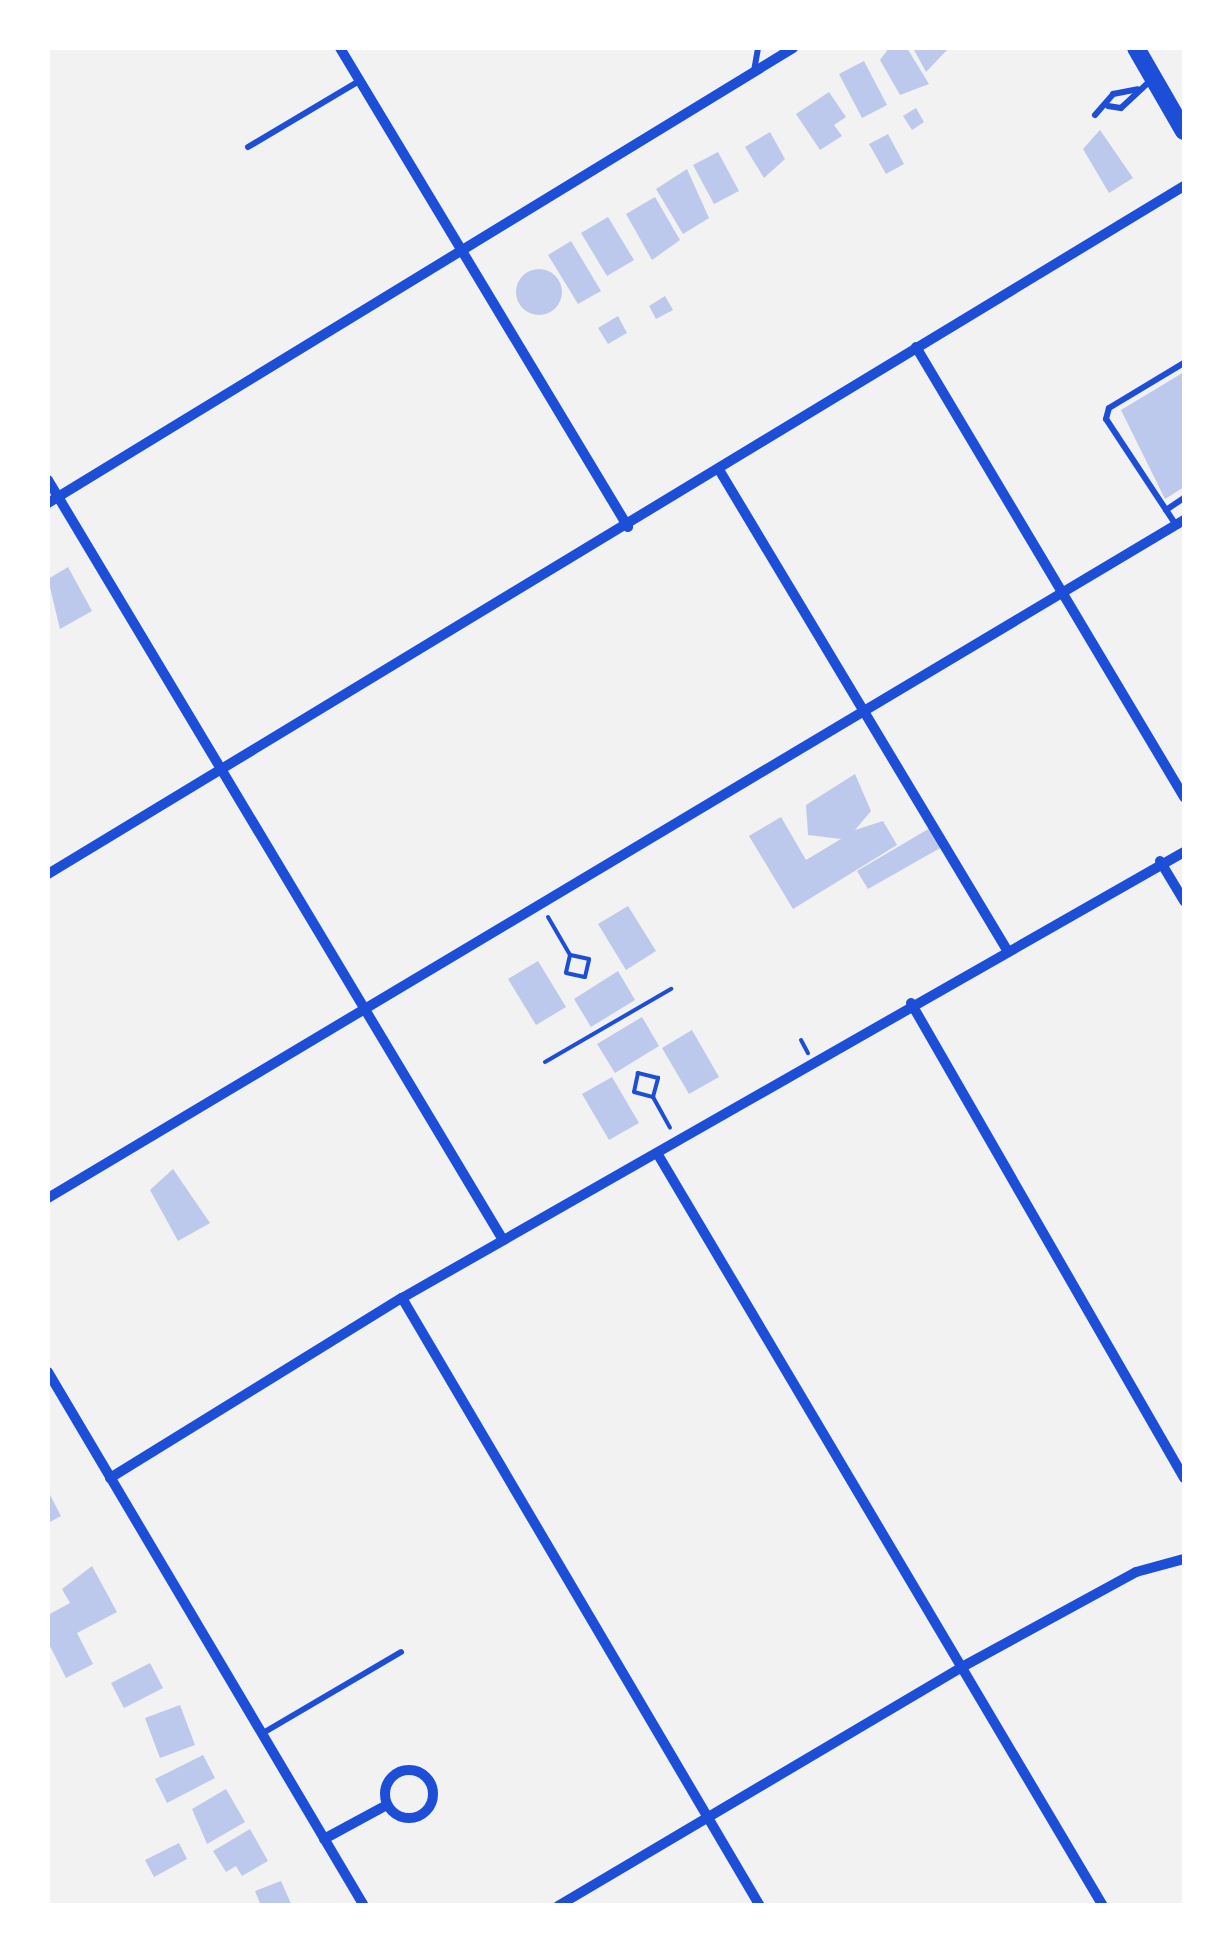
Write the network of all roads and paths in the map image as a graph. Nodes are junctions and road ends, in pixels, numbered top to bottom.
1 (340, 48) edge
2 (758, 48) edge
3 (793, 48) edge
4 (1136, 48) edge
5 (754, 72) junction
6 (360, 80) junction
7 (1146, 83) junction
8 (1108, 106) junction
9 (1095, 114) dead end
10 (1184, 131) edge
11 (248, 148) dead end
12 (1184, 186) edge
13 (462, 250) junction
14 (916, 347) junction
15 (1184, 364) edge
16 (721, 473) junction
17 (48, 480) edge
18 (1184, 498) edge
19 (53, 500) edge
20 (1166, 510) junction
21 (1180, 523) edge
22 (628, 527) junction
23 (1062, 591) junction
24 (868, 711) junction
25 (220, 768) junction
26 (1184, 797) edge
27 (1184, 852) edge
28 (1160, 861) junction
29 (48, 874) edge
30 (1184, 902) edge
31 (548, 917) dead end
32 (1007, 950) junction
33 (570, 955) junction
34 (671, 989) dead end
35 (911, 1003) junction
36 (366, 1013) junction
37 (544, 1062) dead end
38 (652, 1097) junction
39 (677, 1141) junction
40 (657, 1153) junction
41 (48, 1198) edge
42 (503, 1240) junction
43 (402, 1298) junction
44 (48, 1372) edge
45 (110, 1478) junction
46 (1184, 1478) edge
47 (1184, 1559) edge
48 (401, 1652) dead end
49 (962, 1667) junction
50 (262, 1734) junction
51 (386, 1806) junction
52 (707, 1816) junction
53 (324, 1838) junction
54 (364, 1906) edge
55 (558, 1906) edge
56 (760, 1906) edge
57 (1103, 1906) edge

1 - 6 street
2 - 5 lane
3 - 5 street
4 - 7 main road
5 - 13 street
6 - 11 lane
6 - 13 street
7 - 8 lane
7 - 8 lane
7 - 10 main road
8 - 9 lane
12 - 14 street
13 - 19 street
13 - 22 street
14 - 16 street
14 - 23 street
15 - 20 lane
16 - 22 street
16 - 24 street
17 - 19 street
18 - 20 lane
19 - 25 street
20 - 21 lane
21 - 23 street
22 - 25 street
23 - 24 street
23 - 26 street
24 - 32 street
24 - 36 street
25 - 29 street
25 - 36 street
27 - 28 street
28 - 30 street
28 - 32 street
31 - 33 path
32 - 35 street
33 - 33 path
34 - 37 path
35 - 39 street
35 - 46 street
36 - 41 street
36 - 42 street
38 - 38 path
38 - 39 path
39 - 40 street
40 - 42 street
40 - 49 street
42 - 43 street
43 - 45 street
43 - 52 street
44 - 45 street
45 - 50 street
47 - 49 street
48 - 50 lane
49 - 52 street
49 - 57 street
50 - 53 street
51 - 51 street
51 - 53 street
52 - 55 street
52 - 56 street
53 - 54 street

